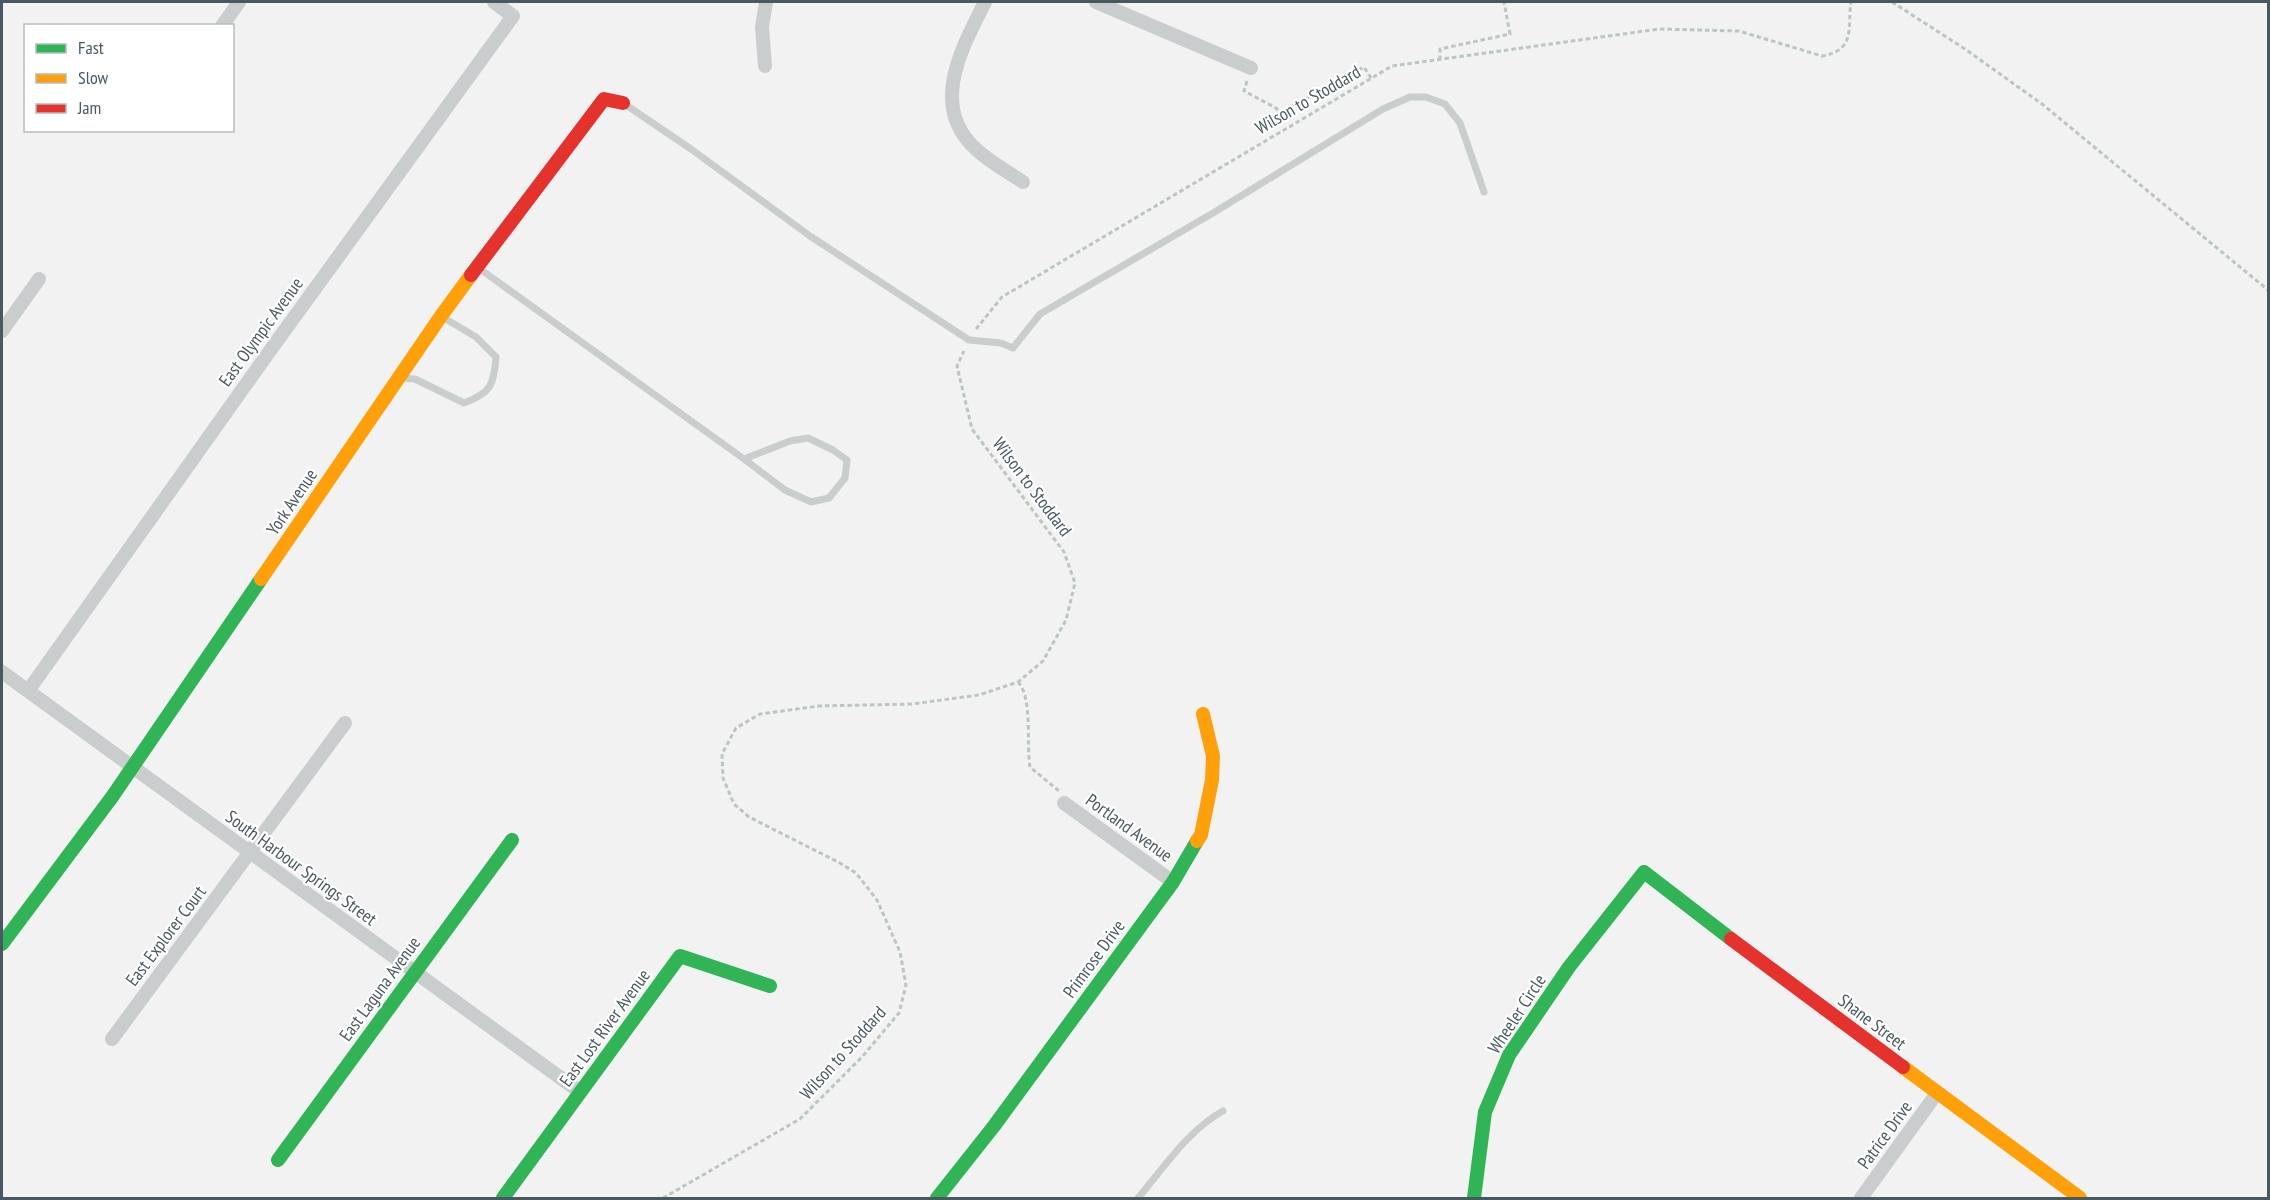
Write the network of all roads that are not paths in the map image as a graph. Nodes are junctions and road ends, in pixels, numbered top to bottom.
1 (239, 2) edge
2 (494, 2) edge
3 (766, 2) edge
4 (985, 2) edge
5 (1096, 2) edge
6 (223, 24) edge
7 (765, 66) dead end
8 (1251, 68) road end
9 (623, 103) joint
10 (1023, 182) dead end
11 (1484, 192) dead end
12 (478, 267) junction
13 (39, 279) dead end
14 (441, 316) junction
15 (2, 331) edge
16 (399, 378) junction
17 (744, 459) junction
18 (2, 672) edge
19 (28, 691) junction
20 (1203, 714) dead end
21 (345, 723) dead end
22 (133, 767) junction
23 (1064, 803) road end
24 (512, 840) dead end
25 (250, 853) junction
26 (1644, 872) joint
27 (1173, 882) junction
28 (2, 944) edge
29 (415, 972) junction
30 (770, 986) dead end
31 (112, 1039) dead end
32 (580, 1092) junction
33 (1937, 1093) junction
34 (1223, 1111) dead end
35 (278, 1160) dead end
36 (503, 1198) edge
37 (937, 1198) edge
38 (1138, 1198) edge
39 (1474, 1198) edge
40 (1861, 1198) edge
41 (2080, 1198) edge

1 - 6 street
2 - 19 street, East Olympic Avenue
3 - 7 street
4 - 10 street
5 - 8 street
9 - 11 lane
9 - 12 street, York Avenue
12 - 14 street, York Avenue
12 - 17 lane
13 - 15 street
14 - 16 street, York Avenue
14 - 16 lane
16 - 22 street, York Avenue
17 - 17 lane
18 - 19 street, South Harbour Springs Street
19 - 22 street, South Harbour Springs Street
20 - 27 street, Primrose Drive
21 - 25 street, East Explorer Court
22 - 25 street, South Harbour Springs Street
22 - 28 street, York Avenue
23 - 27 street, Portland Avenue
24 - 29 street, East Laguna Avenue
25 - 29 street, South Harbour Springs Street
25 - 31 street, East Explorer Court
26 - 33 street, Shane Street
26 - 39 street, Wheeler Circle
27 - 37 street, Primrose Drive
29 - 32 street, South Harbour Springs Street
29 - 35 street, East Laguna Avenue
30 - 32 street, East Lost River Avenue
32 - 36 street, East Lost River Avenue
33 - 40 street, Patrice Drive
33 - 41 street, Shane Street
34 - 38 lane

